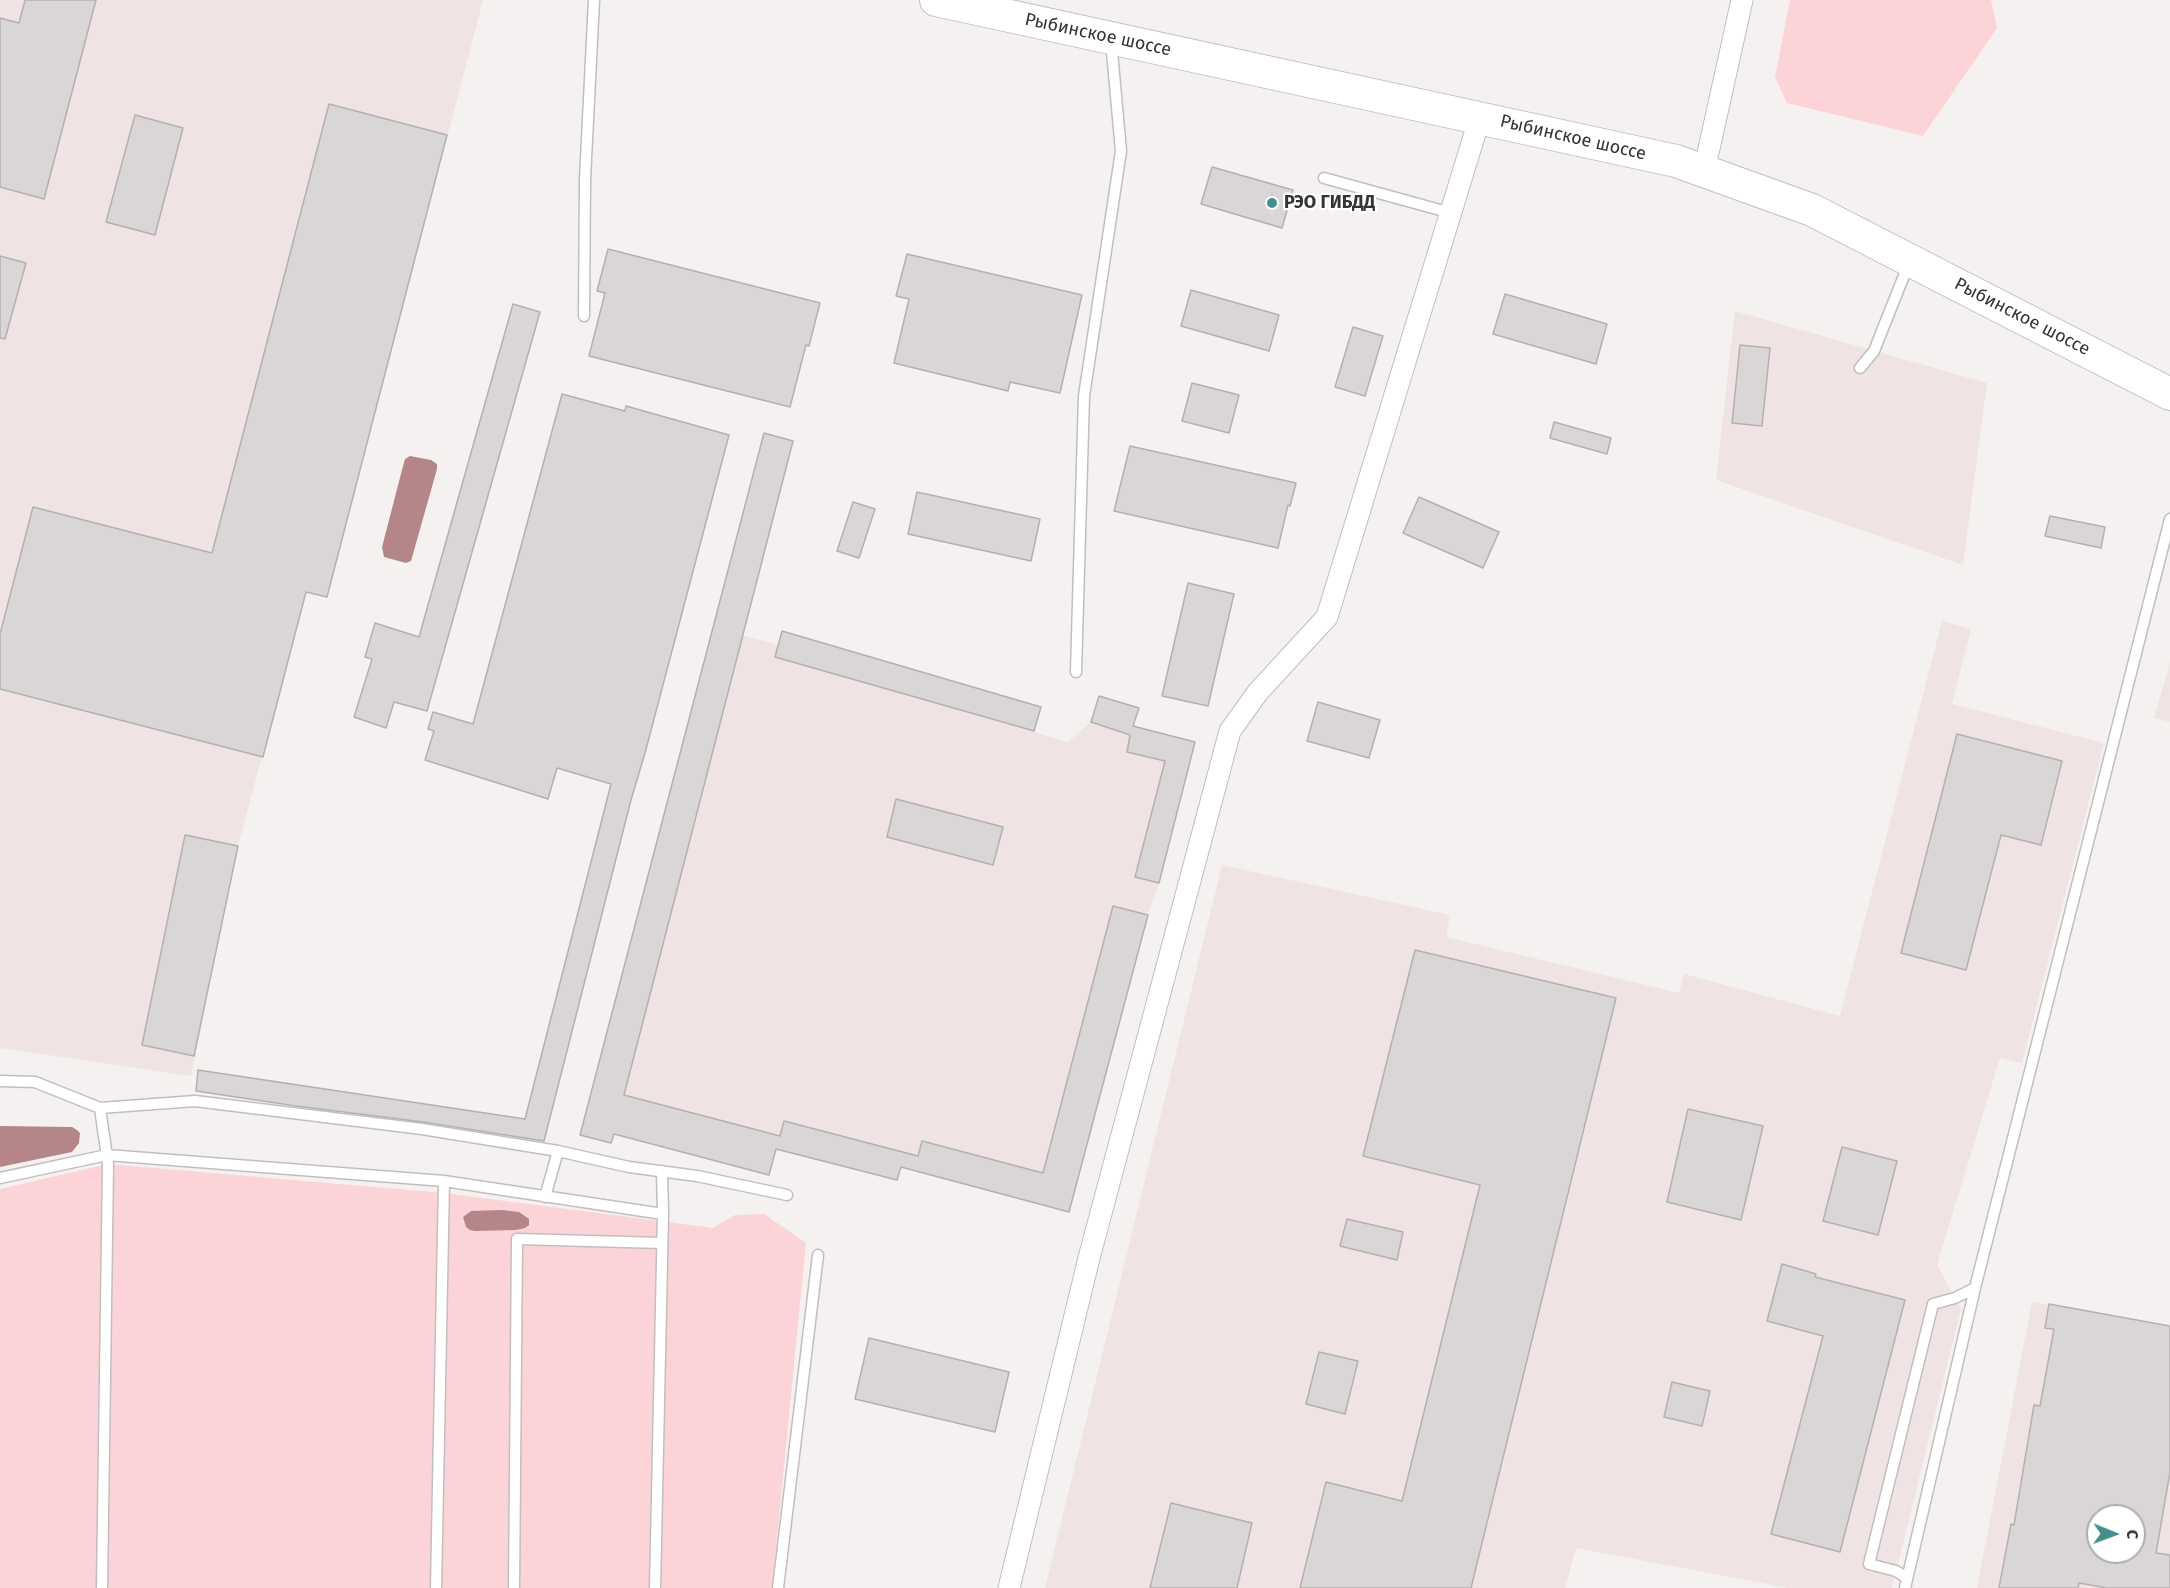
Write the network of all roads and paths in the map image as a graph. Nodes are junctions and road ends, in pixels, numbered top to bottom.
1 (594, 0) edge
2 (936, 0) edge
3 (1742, 0) edge
4 (1111, 38) junction
5 (1480, 117) junction
6 (1704, 171) junction
7 (1324, 178) dead end
8 (1450, 213) junction
9 (1910, 259) junction
10 (584, 316) dead end
11 (1860, 369) dead end
12 (2170, 394) edge
13 (2170, 519) edge
14 (1076, 672) dead end
15 (0, 1081) edge
16 (100, 1108) junction
17 (558, 1151) junction
18 (107, 1155) junction
19 (662, 1171) junction
20 (0, 1178) edge
21 (444, 1181) junction
22 (787, 1196) dead end
23 (545, 1197) junction
24 (663, 1214) junction
25 (662, 1243) junction
26 (818, 1255) dead end
27 (1975, 1288) junction
28 (1906, 1583) edge
29 (102, 1588) edge
30 (436, 1588) edge
31 (514, 1588) edge
32 (654, 1588) edge
33 (778, 1588) edge
34 (1009, 1588) edge

1 - 10 lane
2 - 4 main road, Рыбинское шоссе
3 - 6 street
4 - 5 main road, Рыбинское шоссе
4 - 14 lane
5 - 6 main road, Рыбинское шоссе
5 - 8 street
6 - 9 main road, Рыбинское шоссе
7 - 8 lane
8 - 34 street
9 - 11 lane
9 - 12 main road, Рыбинское шоссе
13 - 27 lane
15 - 16 lane
16 - 17 lane
16 - 18 lane
17 - 19 lane
17 - 23 lane
18 - 20 lane
18 - 21 lane
18 - 29 lane
19 - 22 lane
19 - 24 lane
21 - 23 lane
21 - 30 lane
23 - 24 lane
24 - 25 lane
25 - 31 lane
25 - 32 lane
26 - 33 lane
27 - 28 lane
27 - 28 lane

